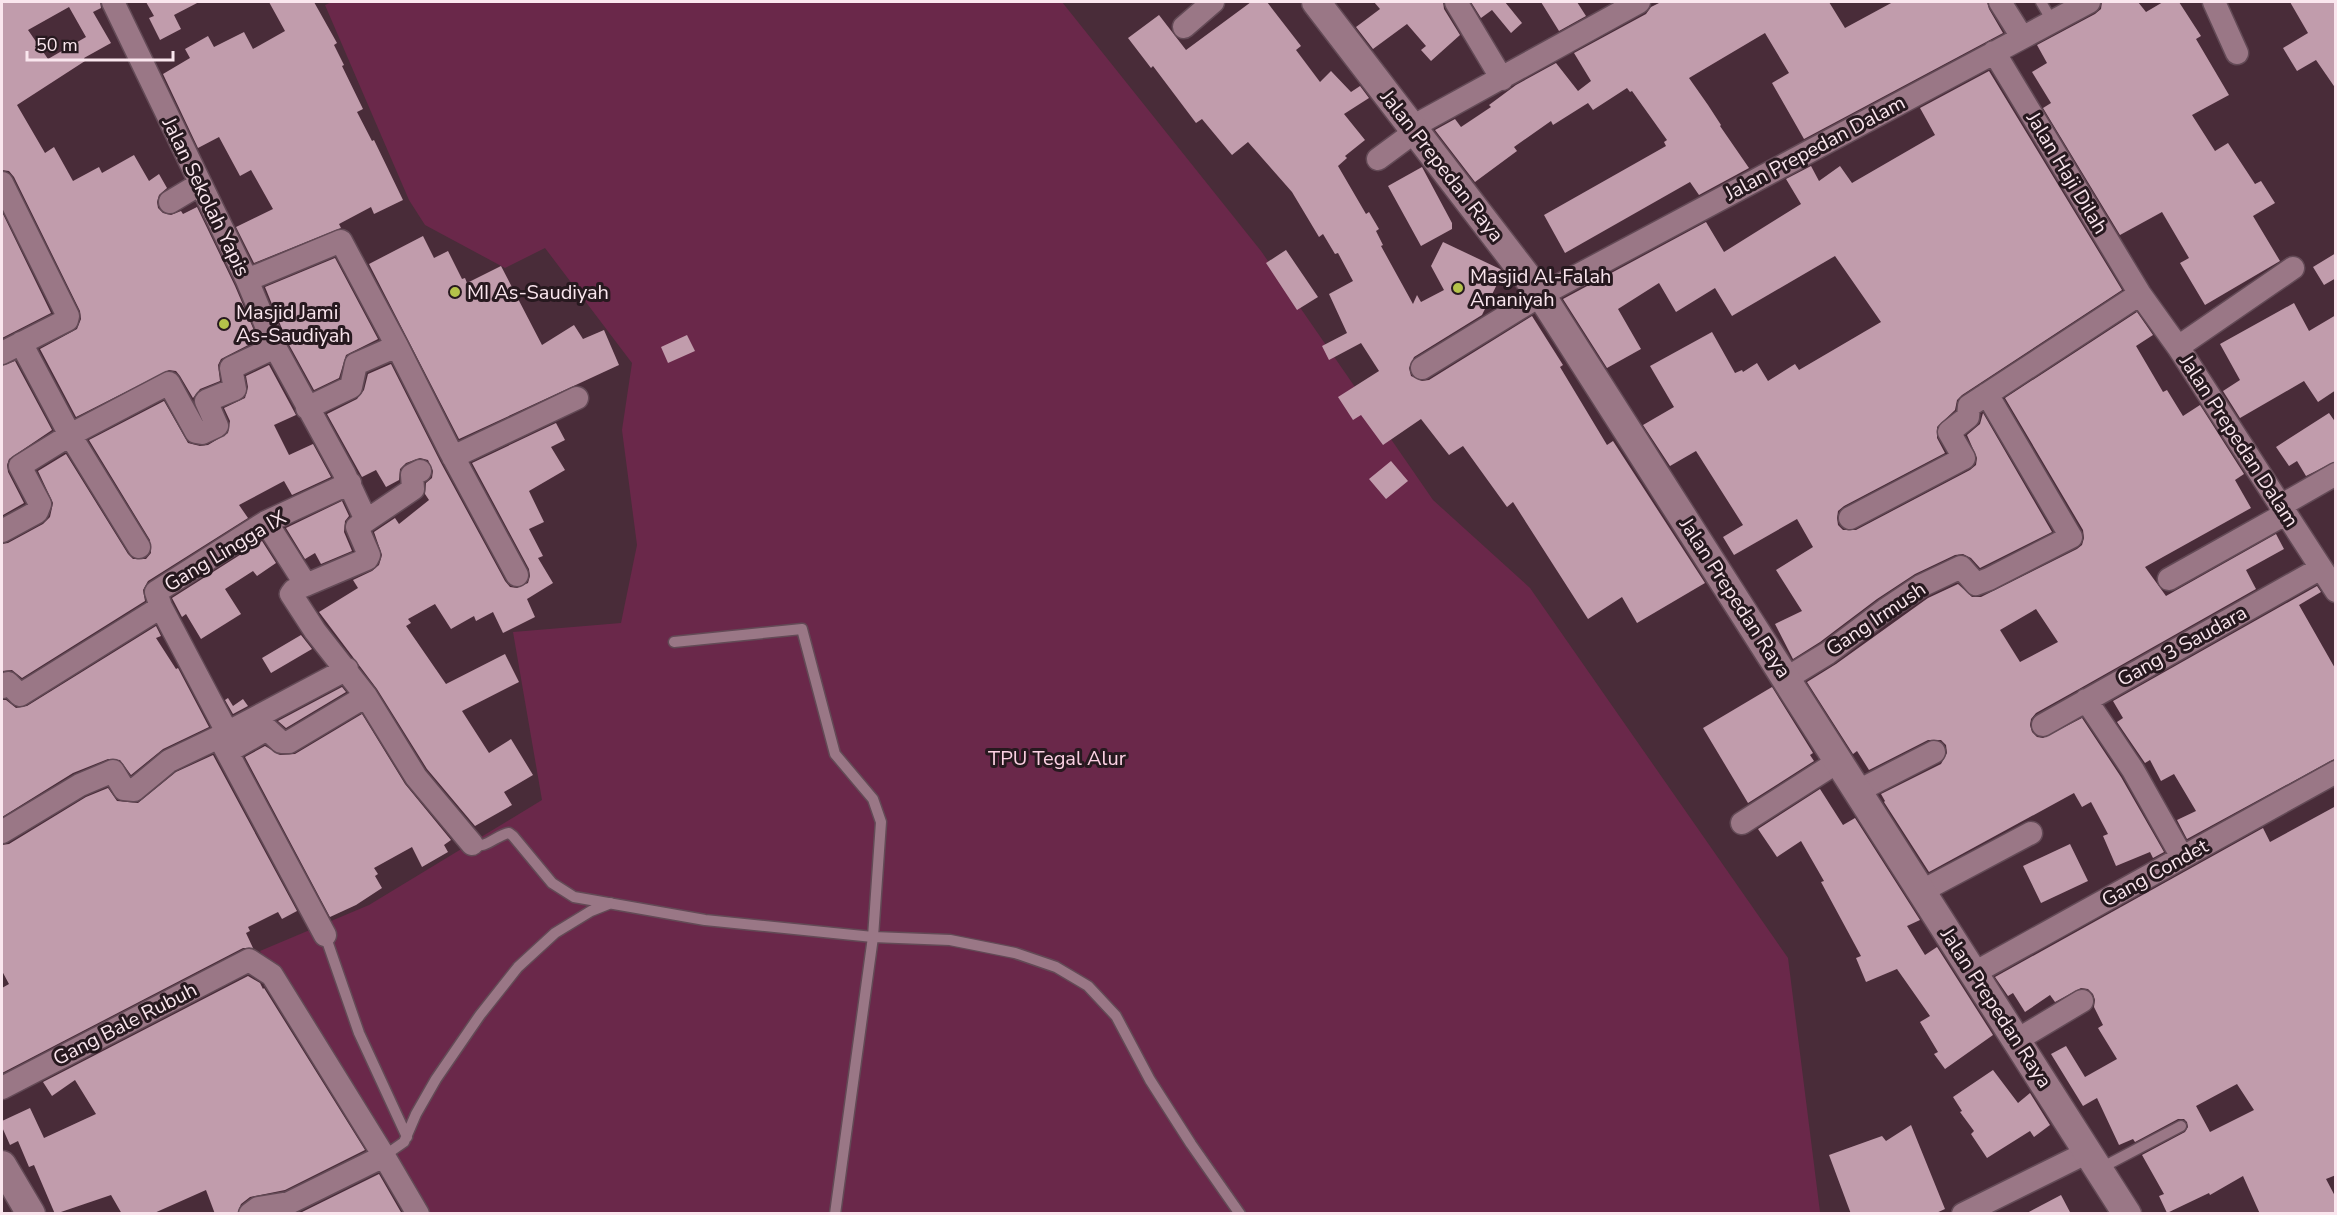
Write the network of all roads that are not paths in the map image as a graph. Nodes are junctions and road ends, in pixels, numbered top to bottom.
1 (113, 2) edge
2 (1213, 2) edge
3 (1316, 2) edge
4 (1455, 2) edge
5 (1639, 2) edge
6 (2000, 2) edge
7 (2090, 2) edge
8 (2214, 2) edge
9 (2047, 11) edge
10 (1184, 27) dead end
11 (2022, 37) junction
12 (1994, 52) junction
13 (2237, 53) dead end
14 (1502, 79) junction
15 (1414, 129) junction
16 (1378, 159) dead end
17 (2, 183) edge
18 (200, 184) junction
19 (170, 202) dead end
20 (2293, 268) dead end
21 (247, 280) junction
22 (2140, 294) junction
23 (1541, 295) junction
24 (397, 346) junction
25 (275, 347) junction
26 (2178, 347) junction
27 (11, 348) edge
28 (1422, 368) dead end
29 (1987, 394) junction
30 (577, 398) dead end
31 (307, 408) junction
32 (70, 435) junction
33 (453, 457) junction
34 (420, 471) dead end
35 (2336, 474) edge
36 (350, 483) junction
37 (2282, 510) junction
38 (1850, 518) dead end
39 (366, 520) junction
40 (266, 522) junction
41 (2, 531) edge
42 (139, 547) dead end
43 (2321, 568) junction
44 (517, 575) dead end
45 (2169, 579) dead end
46 (306, 585) junction
47 (2336, 591) edge
48 (161, 607) junction
49 (674, 642) dead end
50 (347, 669) junction
51 (1787, 678) junction
52 (2, 687) edge
53 (366, 696) junction
54 (2086, 700) junction
55 (2043, 725) dead end
56 (225, 740) junction
57 (1934, 752) dead end
58 (1839, 761) junction
59 (2336, 772) edge
60 (1858, 791) junction
61 (1742, 823) dead end
62 (2, 832) edge
63 (2031, 833) dead end
64 (471, 842) joint
65 (2182, 857) junction
66 (1922, 891) junction
67 (614, 902) junction
68 (321, 928) joint
69 (873, 938) junction
70 (1974, 973) junction
71 (2082, 1001) dead end
72 (2017, 1040) junction
73 (2, 1088) edge
74 (2181, 1126) dead end
75 (407, 1137) junction
76 (384, 1156) junction
77 (2094, 1160) junction
78 (2, 1165) edge
79 (31, 1214) edge
80 (250, 1214) edge
81 (418, 1214) edge
82 (836, 1214) edge
83 (1240, 1214) edge
84 (1963, 1214) edge
85 (2127, 1214) edge

1 - 18 street, Jalan Sekolah Yapis
2 - 10 street
3 - 15 street, Jalan Prepedan Raya
4 - 14 street
5 - 14 street
6 - 11 street
7 - 9 street, Jalan Prepedan Dalam
8 - 13 street
9 - 11 street, Jalan Prepedan Dalam
11 - 12 street, Jalan Prepedan Dalam
12 - 22 street, Jalan Haji Dilah
12 - 23 street, Jalan Prepedan Dalam
14 - 15 street
15 - 16 street
15 - 23 street, Jalan Prepedan Raya
17 - 27 street
18 - 19 street
18 - 21 street, Jalan Sekolah Yapis
20 - 26 street
21 - 24 street
21 - 25 street, Jalan Sekolah Yapis
22 - 26 street, Jalan Prepedan Dalam
22 - 29 street
23 - 28 street, Jalan Prepedan Dalam
23 - 51 street, Jalan Prepedan Raya
24 - 31 street
24 - 33 street
25 - 31 street, Jalan Sekolah Yapis
25 - 32 street
26 - 37 street, Jalan Prepedan Dalam
27 - 32 street
29 - 38 street
29 - 51 street, Gang Irmush
30 - 33 street
31 - 36 street, Jalan Sekolah Yapis
32 - 41 street
32 - 42 street
33 - 44 street
34 - 39 street
35 - 37 street
36 - 39 street, Jalan Sekolah Yapis
36 - 40 street, Gang Lingga IX
37 - 43 street, Jalan Prepedan Dalam
37 - 45 street
39 - 46 street
40 - 46 street
40 - 48 street, Gang Lingga IX
43 - 47 street, Jalan Prepedan Dalam
43 - 54 street, Gang 3 Saudara
46 - 50 street
48 - 52 street, Gang Lingga IX
48 - 56 street
49 - 69 lane
50 - 53 street
50 - 56 street
51 - 58 street, Jalan Prepedan Raya
53 - 56 street
53 - 64 street
54 - 55 street, Gang 3 Saudara
54 - 65 street
56 - 62 street
56 - 68 street
57 - 60 street
58 - 60 street, Jalan Prepedan Raya
58 - 61 street
59 - 65 street, Gang Condet
60 - 66 street, Jalan Prepedan Raya
63 - 66 street
64 - 67 lane
65 - 70 street, Gang Condet
66 - 70 street, Jalan Prepedan Raya
67 - 69 lane
67 - 75 lane
68 - 75 lane
69 - 82 lane
69 - 83 lane
70 - 72 street, Jalan Prepedan Raya
71 - 72 street
72 - 77 street, Jalan Prepedan Raya
73 - 76 street, Gang Bale Rubuh
74 - 77 lane
75 - 76 lane
76 - 80 street
76 - 81 street
77 - 84 street
77 - 85 street, Jalan Prepedan Raya
78 - 79 street

